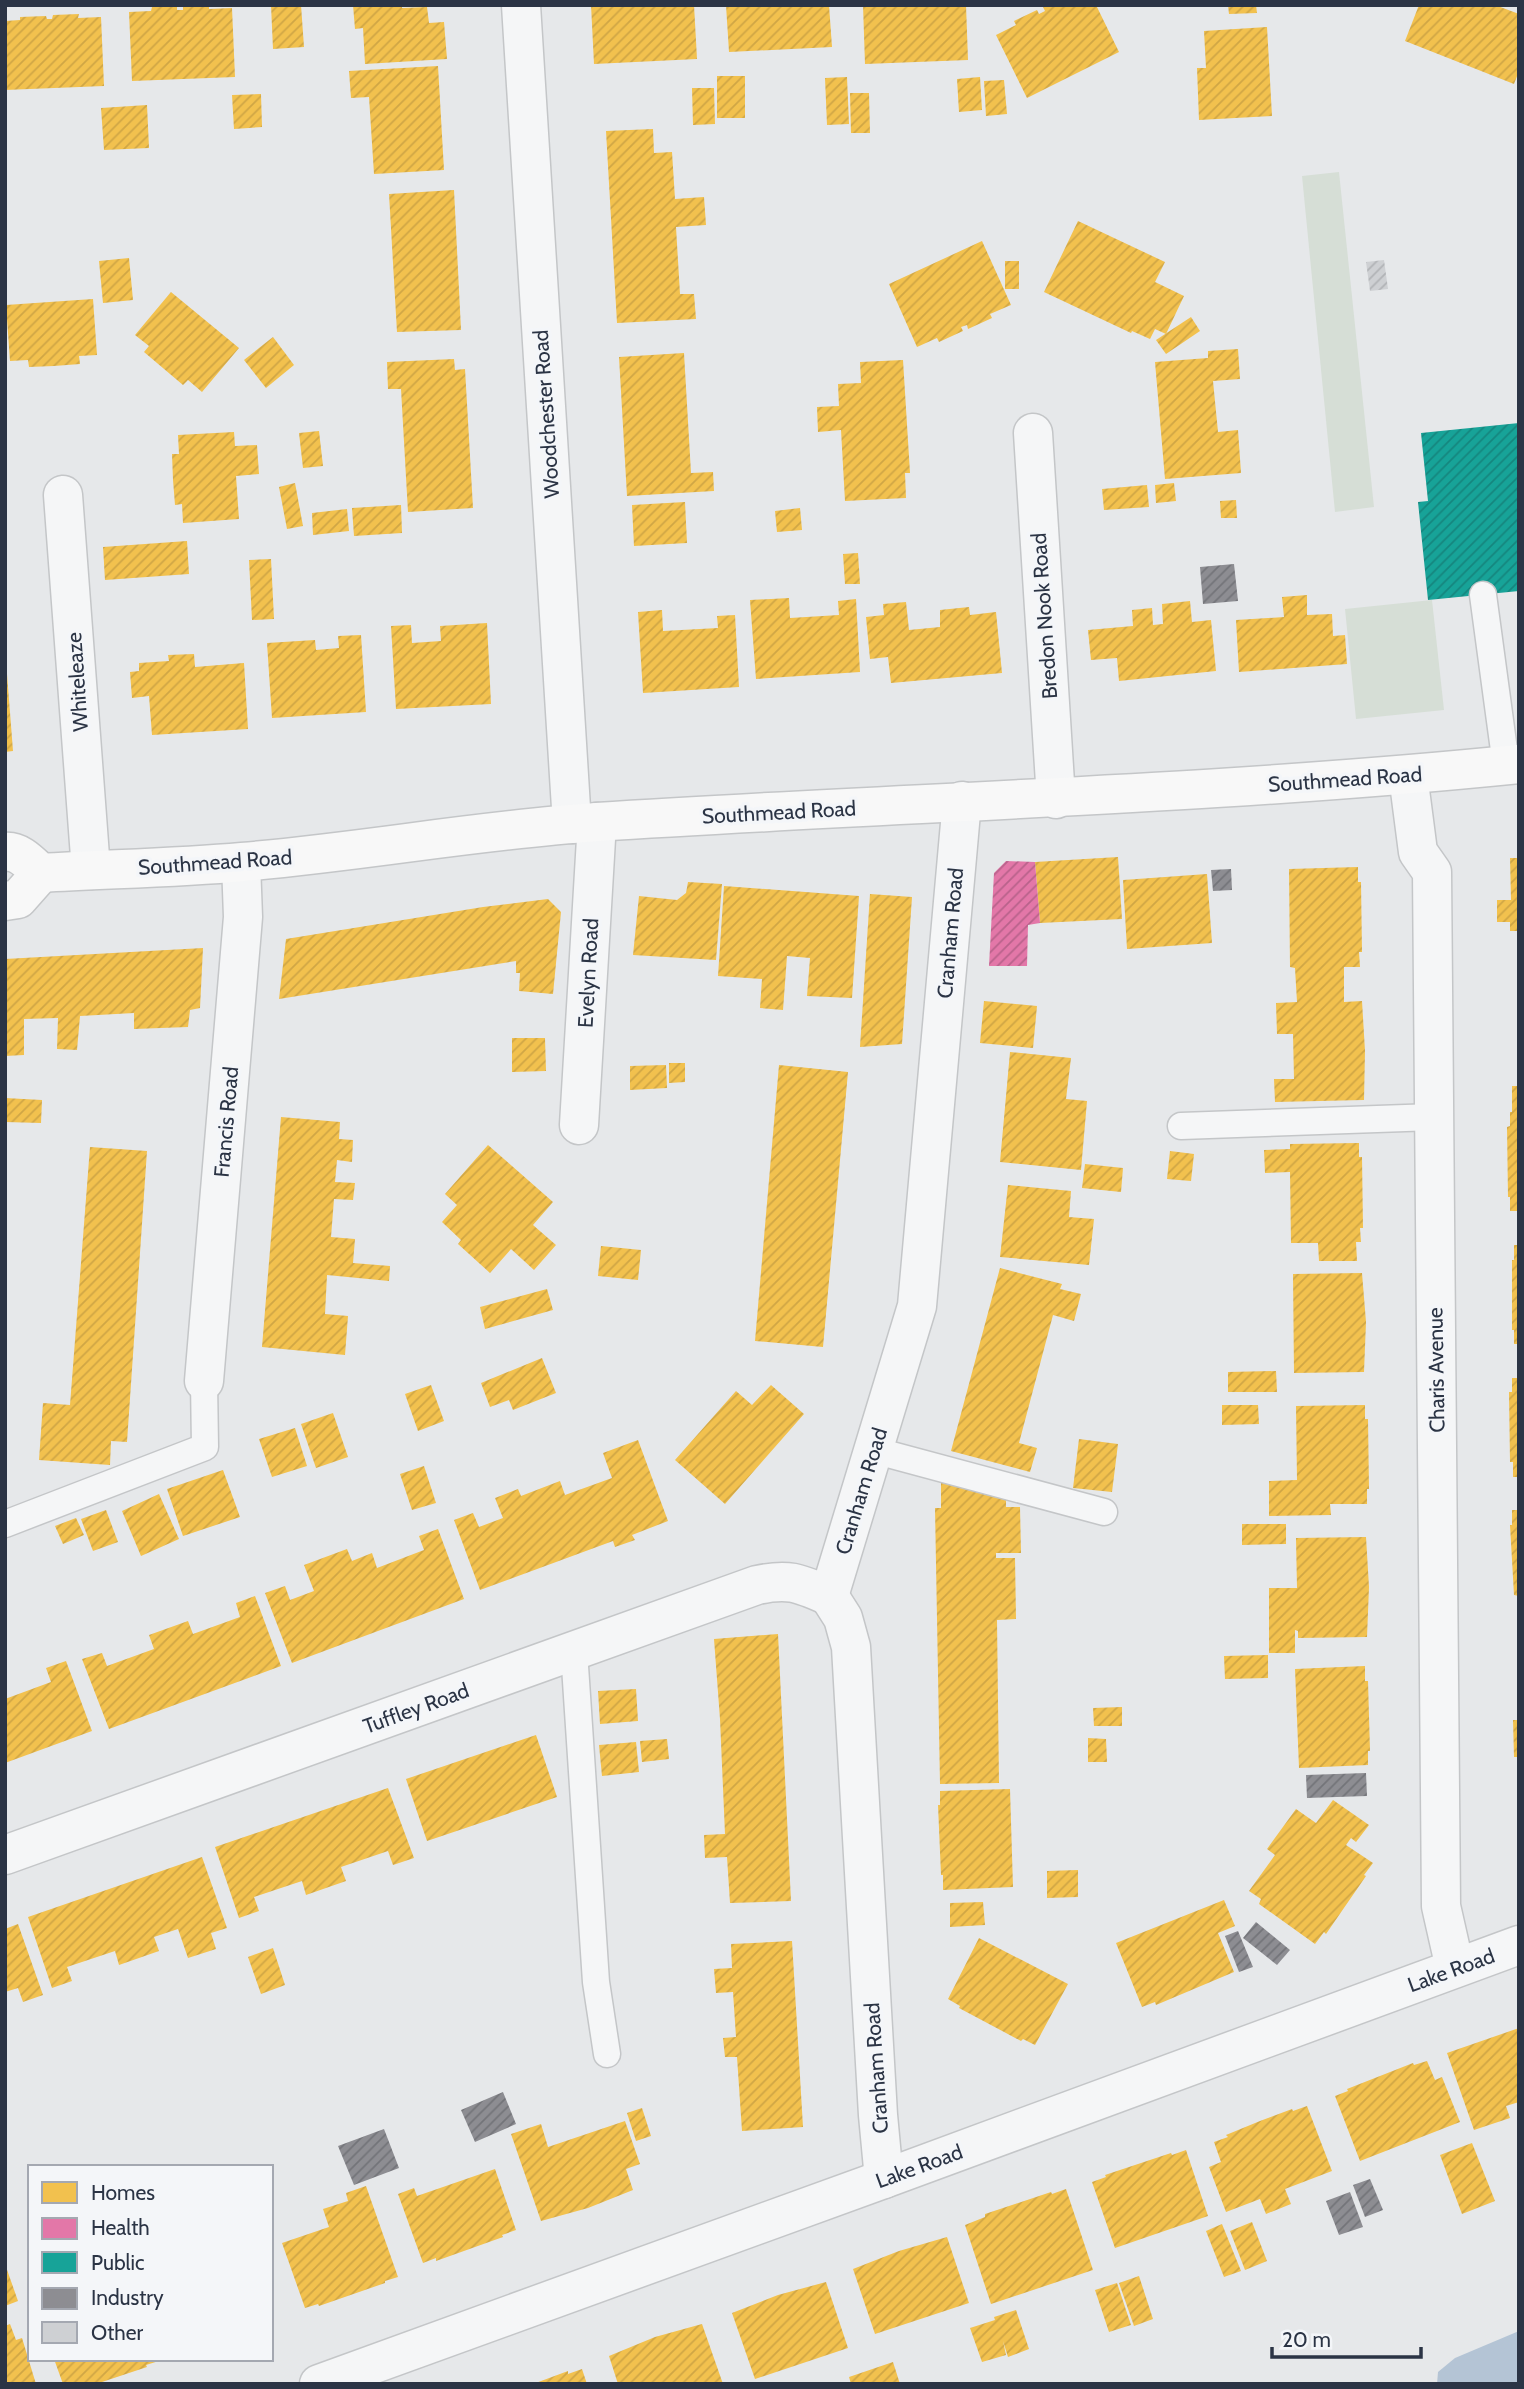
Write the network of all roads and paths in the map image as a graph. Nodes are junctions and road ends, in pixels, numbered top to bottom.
1 (520, 5) edge
2 (1033, 433) dead end
3 (64, 495) dead end
4 (1483, 595) dead end
5 (1512, 765) edge
6 (1408, 775) junction
7 (1056, 799) junction
8 (962, 801) junction
9 (585, 823) junction
10 (5, 852) edge
11 (242, 863) junction
12 (91, 870) junction
13 (41, 873) junction
14 (5, 901) edge
15 (1434, 1117) junction
16 (579, 1125) dead end
17 (1181, 1126) dead end
18 (204, 1381) joint
19 (873, 1450) junction
20 (1104, 1512) dead end
21 (5, 1524) edge
22 (829, 1596) junction
23 (574, 1651) junction
24 (5, 1855) edge
25 (1519, 1945) edge
26 (1455, 1968) junction
27 (607, 2054) dead end
28 (884, 2179) junction
29 (319, 2384) edge

1 - 9 street, Woodchester Road
2 - 7 street, Bredon Nook Road
3 - 12 street, Whiteleaze
4 - 5 lane
5 - 6 main road, Southmead Road
6 - 7 main road, Southmead Road
6 - 15 street, Charis Avenue
7 - 8 main road, Southmead Road
8 - 9 main road, Southmead Road
8 - 19 street, Cranham Road
9 - 11 main road, Southmead Road
9 - 16 street, Evelyn Road
10 - 13 main road
11 - 12 main road, Southmead Road
11 - 18 street, Francis Road
12 - 13 main road, Southmead Road
13 - 14 main road
15 - 17 lane
15 - 26 street, Charis Avenue
18 - 21 lane
19 - 20 lane
19 - 22 street, Cranham Road
22 - 23 street, Tuffley Road
22 - 28 street, Cranham Road
23 - 24 street, Tuffley Road
23 - 27 lane
25 - 26 street, Lake Road
26 - 28 street, Lake Road
28 - 29 street, Lake Road

